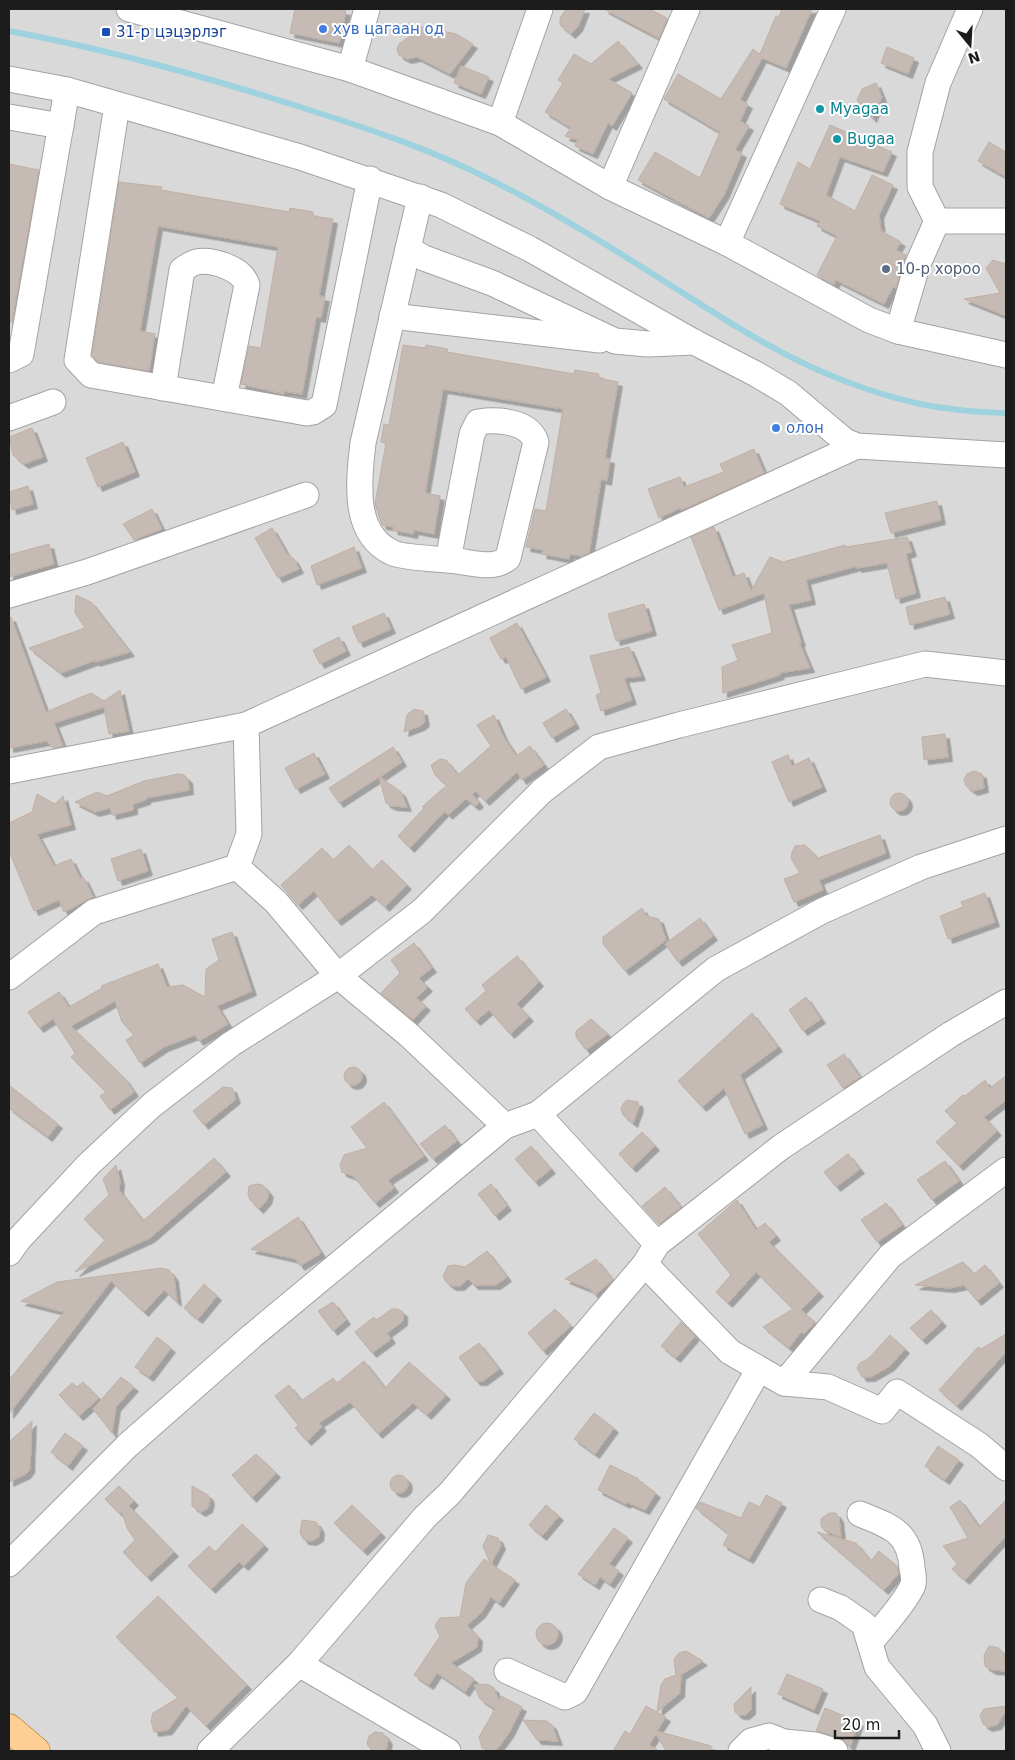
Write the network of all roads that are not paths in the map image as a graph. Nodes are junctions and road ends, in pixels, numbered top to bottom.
1 (129, 9) edge
2 (367, 9) edge
3 (540, 9) edge
4 (687, 9) edge
5 (833, 9) edge
6 (970, 9) edge
7 (350, 69) junction
8 (9, 79) edge
9 (67, 90) junction
10 (117, 104) junction
11 (9, 117) edge
12 (500, 123) junction
13 (61, 126) junction
14 (370, 179) junction
15 (610, 188) junction
16 (420, 197) junction
17 (936, 221) junction
18 (1006, 221) edge
19 (727, 243) junction
20 (408, 249) junction
21 (392, 316) junction
22 (898, 331) junction
23 (615, 341) junction
24 (694, 342) junction
25 (1006, 355) edge
26 (9, 360) edge
27 (163, 388) junction
28 (224, 398) junction
29 (53, 402) dead end
30 (9, 418) edge
31 (857, 446) junction
32 (1006, 455) edge
33 (306, 495) dead end
34 (448, 560) junction
35 (9, 595) edge
36 (1006, 674) edge
37 (246, 725) junction
38 (9, 771) edge
39 (1006, 839) edge
40 (237, 867) junction
41 (338, 976) junction
42 (9, 977) edge
43 (1006, 1002) edge
44 (538, 1114) junction
45 (505, 1126) junction
46 (1006, 1170) edge
47 (9, 1254) edge
48 (651, 1254) junction
49 (759, 1369) junction
50 (784, 1383) junction
51 (1006, 1468) edge
52 (860, 1514) dead end
53 (9, 1564) edge
54 (821, 1600) dead end
55 (870, 1643) junction
56 (299, 1664) junction
57 (507, 1671) dead end
58 (9, 1728) edge
59 (36, 1751) edge
60 (210, 1751) edge
61 (448, 1751) edge
62 (741, 1751) edge
63 (835, 1751) edge
64 (938, 1751) edge

1 - 7 street
2 - 7 street
3 - 12 street
4 - 15 street
5 - 19 street
6 - 17 street
7 - 12 street
8 - 9 street
9 - 10 street
9 - 13 street
10 - 14 street
10 - 27 street
11 - 13 street
12 - 15 street
13 - 26 street
14 - 16 street
14 - 28 street
15 - 19 street
16 - 20 street
16 - 24 street
17 - 18 street
17 - 22 street
19 - 22 street
20 - 21 street
20 - 23 street
21 - 23 street
21 - 34 street
22 - 25 street
23 - 24 street
24 - 31 street
27 - 28 street
27 - 28 street
29 - 30 street
31 - 32 street
31 - 37 street
33 - 35 street
34 - 34 street
36 - 41 street
37 - 38 street
37 - 40 street
39 - 44 street
40 - 41 street
40 - 42 street
41 - 45 street
41 - 47 street
43 - 48 street
44 - 45 street
44 - 48 street
45 - 53 street
46 - 50 street
48 - 49 street
48 - 56 street
49 - 50 street
49 - 57 street
50 - 51 street
52 - 55 street
54 - 55 street
55 - 64 street
56 - 60 street
56 - 61 street
58 - 59 main road
62 - 63 street

